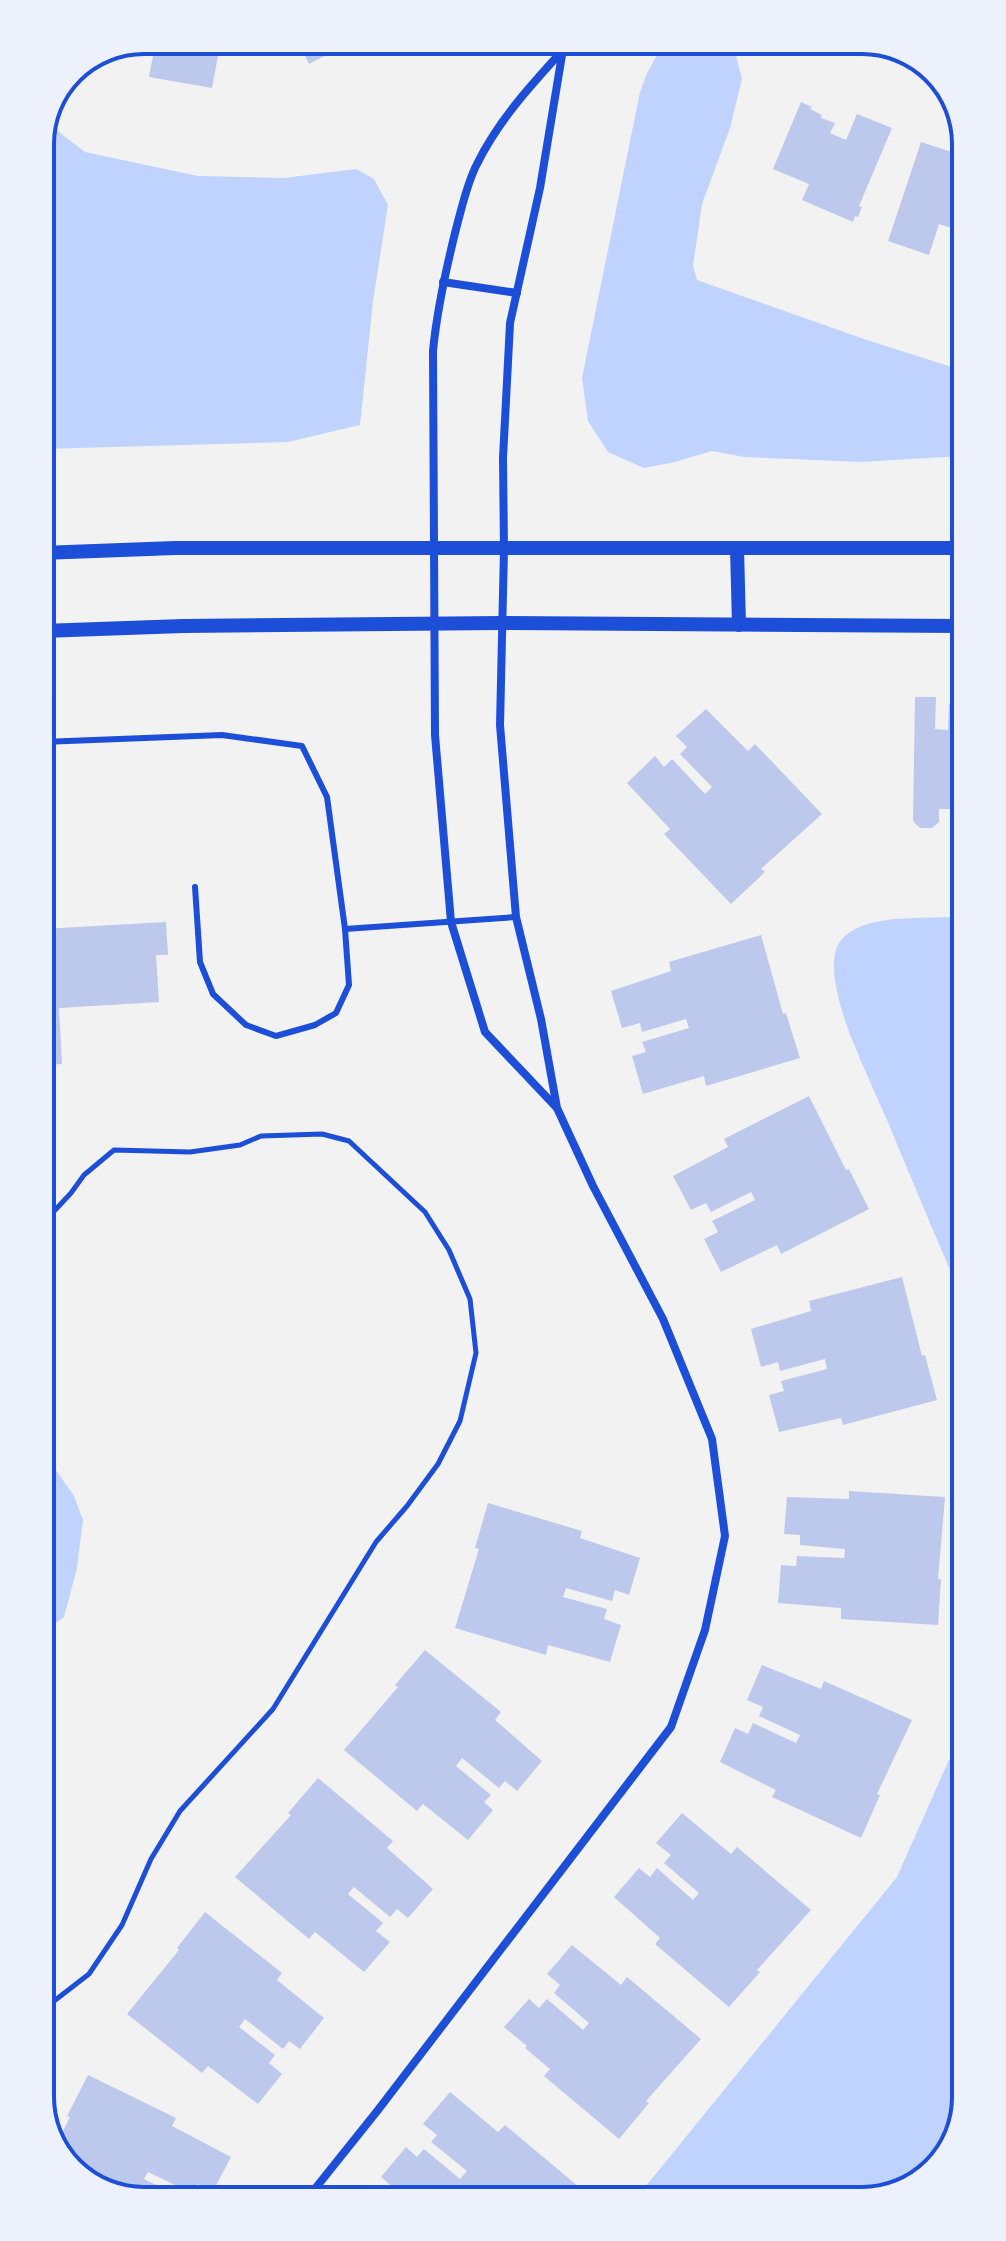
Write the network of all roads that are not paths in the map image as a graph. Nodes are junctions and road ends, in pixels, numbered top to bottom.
1 (557, 54) edge
2 (563, 54) edge
3 (443, 282) junction
4 (517, 293) junction
5 (737, 548) junction
6 (952, 548) edge
7 (434, 549) junction
8 (504, 549) junction
9 (54, 553) edge
10 (502, 623) junction
11 (435, 624) junction
12 (739, 625) junction
13 (952, 626) edge
14 (54, 631) edge
15 (54, 742) edge
16 (195, 887) dead end
17 (516, 917) junction
18 (451, 922) junction
19 (345, 929) junction
20 (557, 1108) junction
21 (316, 2187) edge

1 - 3 street
2 - 4 street
3 - 4 street
3 - 7 street
4 - 8 street
5 - 6 street
5 - 8 street
5 - 12 street
7 - 8 street
7 - 9 street
7 - 11 street
8 - 10 street
10 - 11 street
10 - 12 street
10 - 17 street
11 - 14 street
11 - 18 street
12 - 13 street
15 - 19 lane
16 - 19 lane
17 - 18 lane
17 - 20 street
18 - 19 lane
18 - 20 street
20 - 21 street

